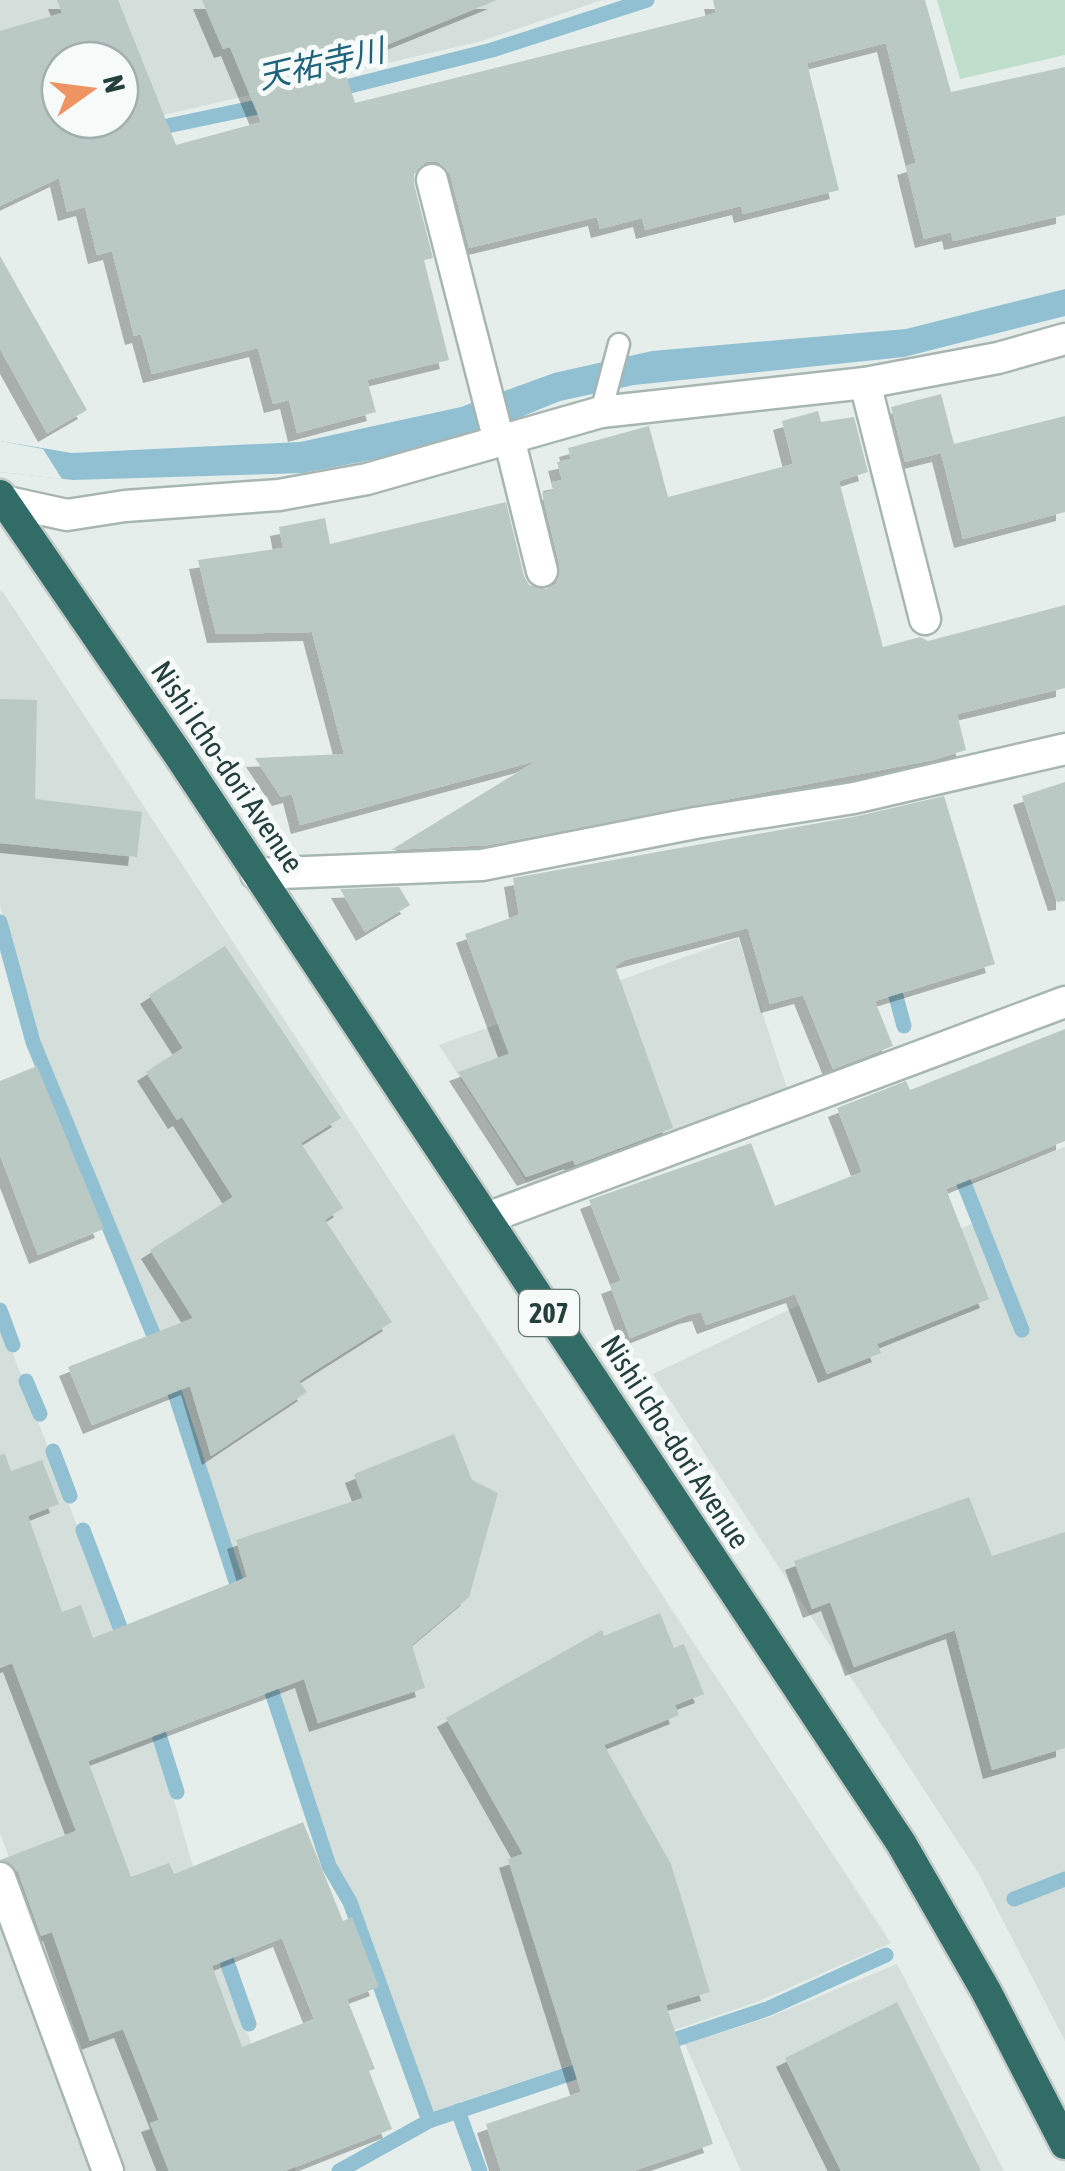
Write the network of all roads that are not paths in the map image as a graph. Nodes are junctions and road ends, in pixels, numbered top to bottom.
1 (432, 180) dead end
2 (1065, 340) edge
3 (619, 344) dead end
4 (865, 382) junction
5 (601, 412) junction
6 (504, 440) junction
7 (2, 498) edge
8 (542, 571) dead end
9 (925, 619) dead end
10 (1065, 749) edge
11 (256, 874) junction
12 (1065, 1002) edge
13 (487, 1218) junction
14 (0, 1878) edge
15 (1065, 2144) edge
16 (108, 2171) edge

1 - 6 street
2 - 4 street
3 - 5 lane
4 - 5 street
4 - 9 street
5 - 6 street
6 - 7 street
6 - 8 street
7 - 11 highway, Nishi Icho-dori Avenue / 207
10 - 11 street
11 - 13 highway, Nishi Icho-dori Avenue / 207
12 - 13 street
13 - 15 highway, Nishi Icho-dori Avenue / 207
14 - 16 street

